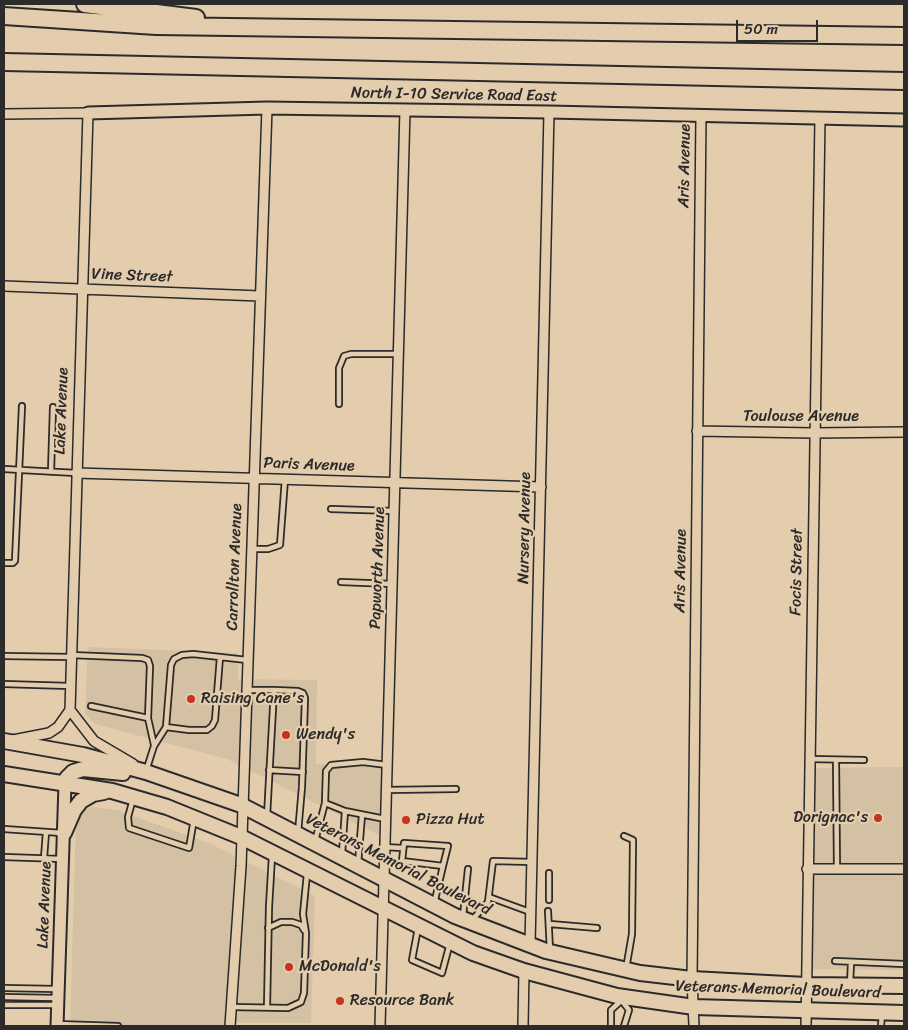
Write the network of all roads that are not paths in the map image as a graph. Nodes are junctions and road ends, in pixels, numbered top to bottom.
1 (85, 4) edge
2 (4, 16) edge
3 (245, 26) junction
4 (904, 36) edge
5 (4, 62) edge
6 (904, 81) edge
7 (267, 108) junction
8 (405, 110) junction
9 (88, 112) junction
10 (549, 112) junction
11 (4, 114) edge
12 (701, 115) junction
13 (820, 118) junction
14 (904, 120) edge
15 (4, 286) edge
16 (82, 289) junction
17 (260, 296) junction
18 (398, 354) junction
19 (339, 404) dead end
20 (22, 406) dead end
21 (53, 407) dead end
22 (697, 431) junction
23 (904, 432) edge
24 (814, 433) junction
25 (4, 469) edge
26 (20, 470) junction
27 (51, 472) junction
28 (76, 473) junction
29 (253, 478) junction
30 (285, 479) junction
31 (395, 482) junction
32 (541, 487) junction
33 (331, 509) dead end
34 (394, 511) junction
35 (250, 549) junction
36 (4, 563) edge
37 (341, 582) dead end
38 (392, 584) junction
39 (4, 656) edge
40 (71, 656) junction
41 (220, 657) junction
42 (247, 660) junction
43 (4, 684) edge
44 (70, 686) junction
45 (246, 690) junction
46 (274, 690) junction
47 (91, 706) dead end
48 (70, 710) junction
49 (148, 718) junction
50 (166, 727) junction
51 (7, 741) edge
52 (154, 745) junction
53 (809, 759) junction
54 (836, 760) junction
55 (864, 760) dead end
56 (387, 765) junction
57 (269, 770) junction
58 (141, 771) junction
59 (303, 772) junction
60 (4, 774) edge
61 (65, 784) junction
62 (456, 789) dead end
63 (386, 790) junction
64 (112, 791) junction
65 (133, 797) junction
66 (325, 803) junction
67 (242, 805) junction
68 (345, 811) junction
69 (362, 815) junction
70 (194, 818) junction
71 (266, 818) junction
72 (385, 819) junction
73 (4, 829) edge
74 (46, 832) junction
75 (64, 833) junction
76 (298, 834) junction
77 (624, 836) dead end
78 (241, 837) junction
79 (315, 843) junction
80 (384, 847) junction
81 (403, 848) junction
82 (272, 853) junction
83 (342, 856) junction
84 (4, 857) edge
85 (44, 858) junction
86 (62, 859) junction
87 (532, 862) junction
88 (358, 865) junction
89 (443, 866) junction
90 (468, 869) dead end
91 (807, 869) junction
92 (837, 869) junction
93 (904, 869) edge
94 (308, 871) junction
95 (549, 873) dead end
96 (383, 878) junction
97 (489, 898) junction
98 (548, 900) dead end
99 (433, 905) junction
100 (383, 909) junction
101 (548, 911) dead end
102 (530, 913) junction
103 (466, 921) junction
104 (550, 924) junction
105 (418, 926) junction
106 (268, 928) junction
107 (597, 928) dead end
108 (306, 933) junction
109 (450, 942) junction
110 (530, 944) junction
111 (550, 952) junction
112 (835, 961) dead end
113 (851, 963) junction
114 (904, 964) edge
115 (626, 970) junction
116 (524, 971) junction
117 (692, 979) junction
118 (806, 985) junction
119 (850, 985) junction
120 (904, 986) edge
121 (4, 988) edge
122 (4, 997) edge
123 (58, 998) junction
124 (622, 999) junction
125 (4, 1005) edge
126 (231, 1007) junction
127 (267, 1007) junction
128 (694, 1007) junction
129 (806, 1011) junction
130 (892, 1015) edge
131 (57, 1025) edge
132 (118, 1026) edge
133 (230, 1026) edge
134 (380, 1026) edge
135 (523, 1026) edge
136 (611, 1026) edge
137 (624, 1026) edge
138 (694, 1026) edge
139 (806, 1026) edge

1 - 3 highway
2 - 3 highway
3 - 4 highway
5 - 6 highway
7 - 8 street, North I-10 Service Road East
7 - 9 street, North I-10 Service Road East
7 - 17 street, Carrollton Avenue
8 - 10 street, North I-10 Service Road East
8 - 18 street, Papworth Avenue
9 - 11 street, North I-10 Service Road East
9 - 16 street, Lake Avenue
10 - 12 street, North I-10 Service Road East
10 - 32 street, Nursery Avenue
12 - 13 street, North I-10 Service Road East
12 - 22 street, Aris Avenue
13 - 14 street, North I-10 Service Road East
13 - 24 street, Focis Street
15 - 16 street, Vine Street
16 - 17 street, Vine Street
16 - 28 street, Lake Avenue
17 - 29 street, Carrollton Avenue
18 - 19 lane
18 - 31 street, Papworth Avenue
20 - 26 lane
21 - 27 lane
22 - 24 street, Toulouse Avenue
22 - 117 street, Aris Avenue
23 - 24 street, Toulouse Avenue
24 - 53 street, Focis Street
25 - 26 lane
26 - 27 lane
26 - 36 lane
27 - 28 lane
28 - 29 street, Paris Avenue
28 - 40 street, Lake Avenue
29 - 30 street, Paris Avenue
29 - 35 street, Carrollton Avenue
30 - 31 street, Paris Avenue
30 - 35 lane
31 - 32 street, Paris Avenue
31 - 34 street, Papworth Avenue
32 - 87 street, Nursery Avenue
33 - 34 lane
34 - 38 street, Papworth Avenue
35 - 42 street, Carrollton Avenue
37 - 38 lane
38 - 56 street, Papworth Avenue
39 - 40 lane
40 - 44 street, Lake Avenue
40 - 49 lane
41 - 42 lane
41 - 50 lane
41 - 50 lane
42 - 45 street, Carrollton Avenue
43 - 44 lane
44 - 48 street, Lake Avenue
45 - 46 lane
45 - 67 street, Carrollton Avenue
46 - 57 lane
46 - 59 lane
47 - 49 lane
48 - 51 street
48 - 58 street
49 - 52 lane
50 - 52 lane
51 - 58 main road, Veterans Memorial Boulevard
52 - 58 lane
53 - 54 lane
53 - 91 street, Focis Street
54 - 55 lane
54 - 92 lane
56 - 63 street, Papworth Avenue
56 - 66 lane
57 - 59 lane
57 - 71 lane
58 - 61 main road
58 - 67 main road, Veterans Memorial Boulevard
59 - 76 lane
60 - 61 main road, Veterans Memorial Boulevard
61 - 64 main road, Veterans Memorial Boulevard
61 - 75 street, Lake Avenue
62 - 63 lane
63 - 72 street, Papworth Avenue
64 - 65 main road, Veterans Memorial Boulevard
64 - 75 main road
65 - 70 main road, Veterans Memorial Boulevard
65 - 70 lane
66 - 68 lane
66 - 79 lane
67 - 71 main road, Veterans Memorial Boulevard
67 - 78 street, Carrollton Avenue
68 - 69 lane
68 - 83 lane
69 - 72 lane
69 - 88 lane
70 - 78 main road, Veterans Memorial Boulevard
71 - 76 main road, Veterans Memorial Boulevard
72 - 80 street, Papworth Avenue
73 - 74 lane
74 - 75 lane
74 - 85 lane
75 - 86 street, Lake Avenue
76 - 79 main road, Veterans Memorial Boulevard
77 - 115 lane
78 - 82 main road, Veterans Memorial Boulevard
78 - 126 street, Carrollton Avenue
79 - 83 main road, Veterans Memorial Boulevard
80 - 81 lane
80 - 96 street, Papworth Avenue
81 - 89 lane
81 - 89 lane
82 - 94 main road, Veterans Memorial Boulevard
82 - 106 lane
83 - 88 main road, Veterans Memorial Boulevard
84 - 85 lane
85 - 86 lane
86 - 123 street, Lake Avenue
87 - 97 lane
87 - 102 street, Nursery Avenue
88 - 96 main road, Veterans Memorial Boulevard
89 - 99 lane
90 - 103 lane
91 - 92 street
91 - 118 street, Focis Street
92 - 93 street
94 - 100 main road, Veterans Memorial Boulevard
94 - 108 lane
95 - 98 lane
96 - 99 main road, Veterans Memorial Boulevard
96 - 100 street, Papworth Avenue
97 - 102 lane
97 - 103 lane
99 - 103 main road, Veterans Memorial Boulevard
100 - 105 main road, Veterans Memorial Boulevard
100 - 134 street, Papworth Avenue
101 - 104 lane
102 - 110 street, Nursery Avenue
103 - 110 main road, Veterans Memorial Boulevard
104 - 107 lane
104 - 111 lane
105 - 109 main road, Veterans Memorial Boulevard
105 - 109 lane
106 - 108 lane
106 - 127 lane
108 - 127 lane
109 - 116 main road, Veterans Memorial Boulevard
110 - 111 main road, Veterans Memorial Boulevard
111 - 115 main road, Veterans Memorial Boulevard
112 - 113 lane
113 - 114 lane
113 - 119 lane
115 - 117 main road, Veterans Memorial Boulevard
116 - 124 main road, Veterans Memorial Boulevard
116 - 135 street
117 - 118 main road, Veterans Memorial Boulevard
117 - 128 street, Aris Avenue
118 - 119 main road, Veterans Memorial Boulevard
118 - 129 street, Focis Street
119 - 120 main road, Veterans Memorial Boulevard
121 - 123 lane
122 - 123 lane
123 - 125 lane
123 - 131 street, Lake Avenue
124 - 128 main road, Veterans Memorial Boulevard
124 - 136 lane
124 - 137 lane
126 - 127 lane
126 - 133 street, Carrollton Avenue
128 - 129 main road, Veterans Memorial Boulevard
128 - 138 street, Aris Avenue
129 - 130 main road, Veterans Memorial Boulevard
129 - 139 street, Focis Street
131 - 132 lane

